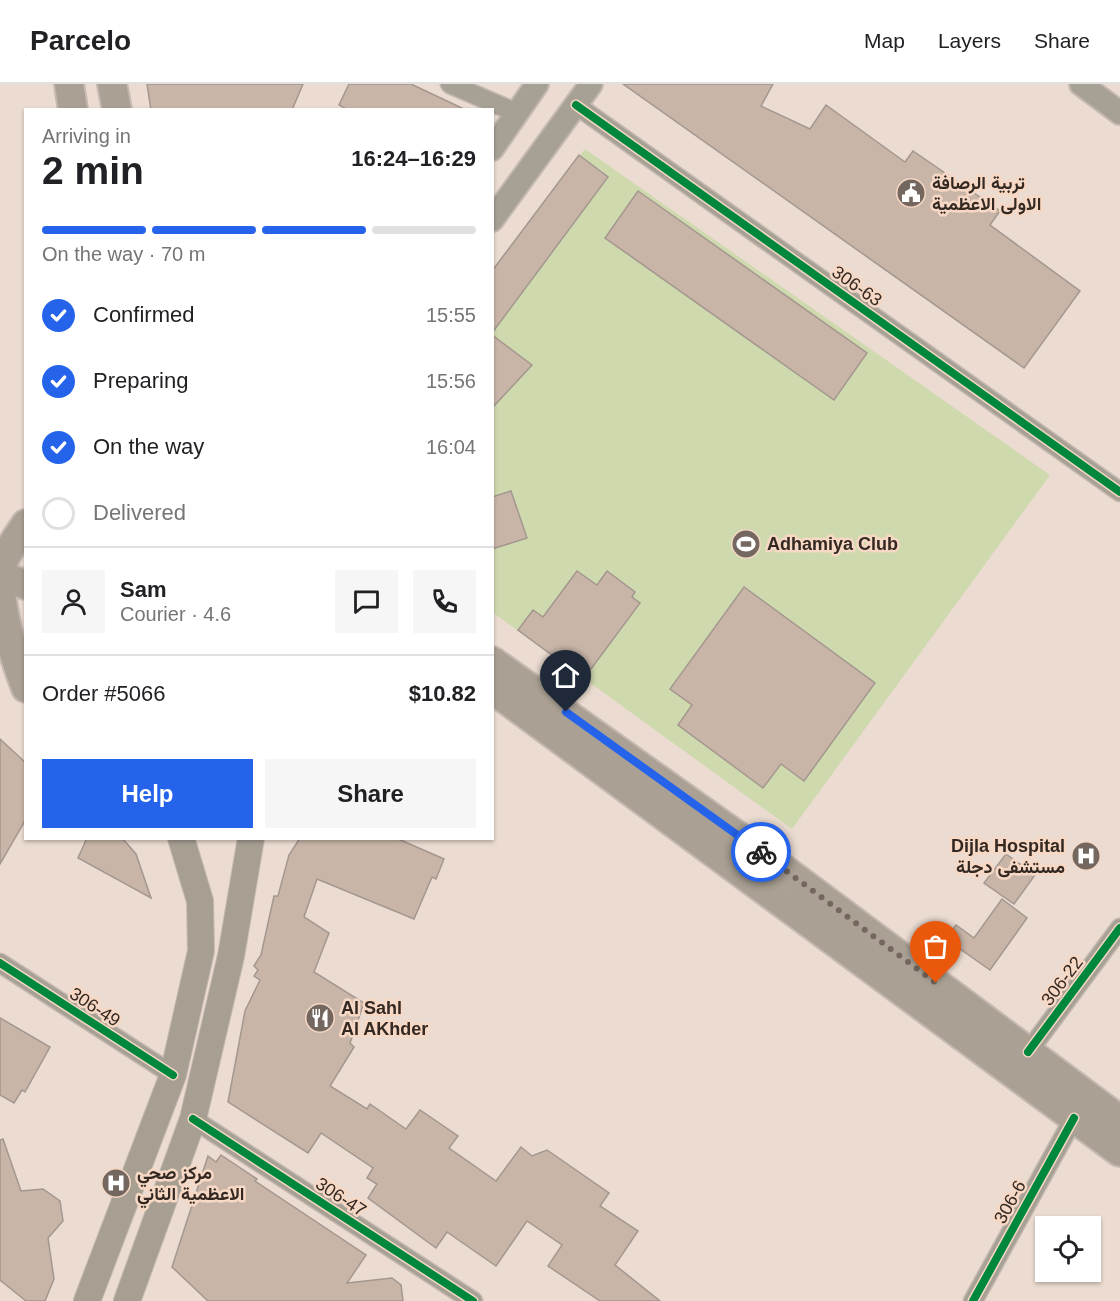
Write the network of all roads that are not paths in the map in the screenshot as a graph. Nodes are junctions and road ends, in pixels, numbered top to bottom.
1 (69, 84) edge
2 (112, 84) edge
3 (450, 84) edge
4 (537, 84) edge
5 (591, 84) edge
6 (1081, 84) edge
7 (576, 105) junction
8 (73, 108) edge
9 (117, 108) edge
10 (517, 113) junction
11 (1120, 113) edge
12 (494, 146) edge
13 (494, 216) edge
14 (1120, 492) edge
15 (24, 527) edge
16 (24, 562) edge
17 (0, 575) edge
18 (24, 584) edge
19 (494, 662) edge
20 (24, 683) edge
21 (494, 690) edge
22 (182, 840) edge
23 (251, 840) edge
24 (1120, 928) edge
25 (0, 963) edge
26 (1028, 1052) junction
27 (173, 1075) junction
28 (1074, 1118) junction
29 (193, 1119) junction
30 (1120, 1120) edge
31 (1120, 1152) edge
32 (87, 1301) edge
33 (127, 1301) edge
34 (473, 1301) edge
35 (973, 1301) edge

1 - 8 main road
2 - 9 main road
3 - 10 street
4 - 10 street
5 - 7 street
6 - 11 street
7 - 13 street
7 - 14 street, 306-63
10 - 12 street
15 - 17 main road
16 - 17 main road
17 - 18 main road
17 - 20 main road
19 - 26 main road
21 - 28 main road
22 - 27 main road
23 - 29 main road
24 - 26 street, 306-22
25 - 27 street, 306-49
26 - 30 main road
27 - 32 main road
28 - 31 main road
28 - 35 street, 306-6
29 - 33 main road
29 - 34 street, 306-47

